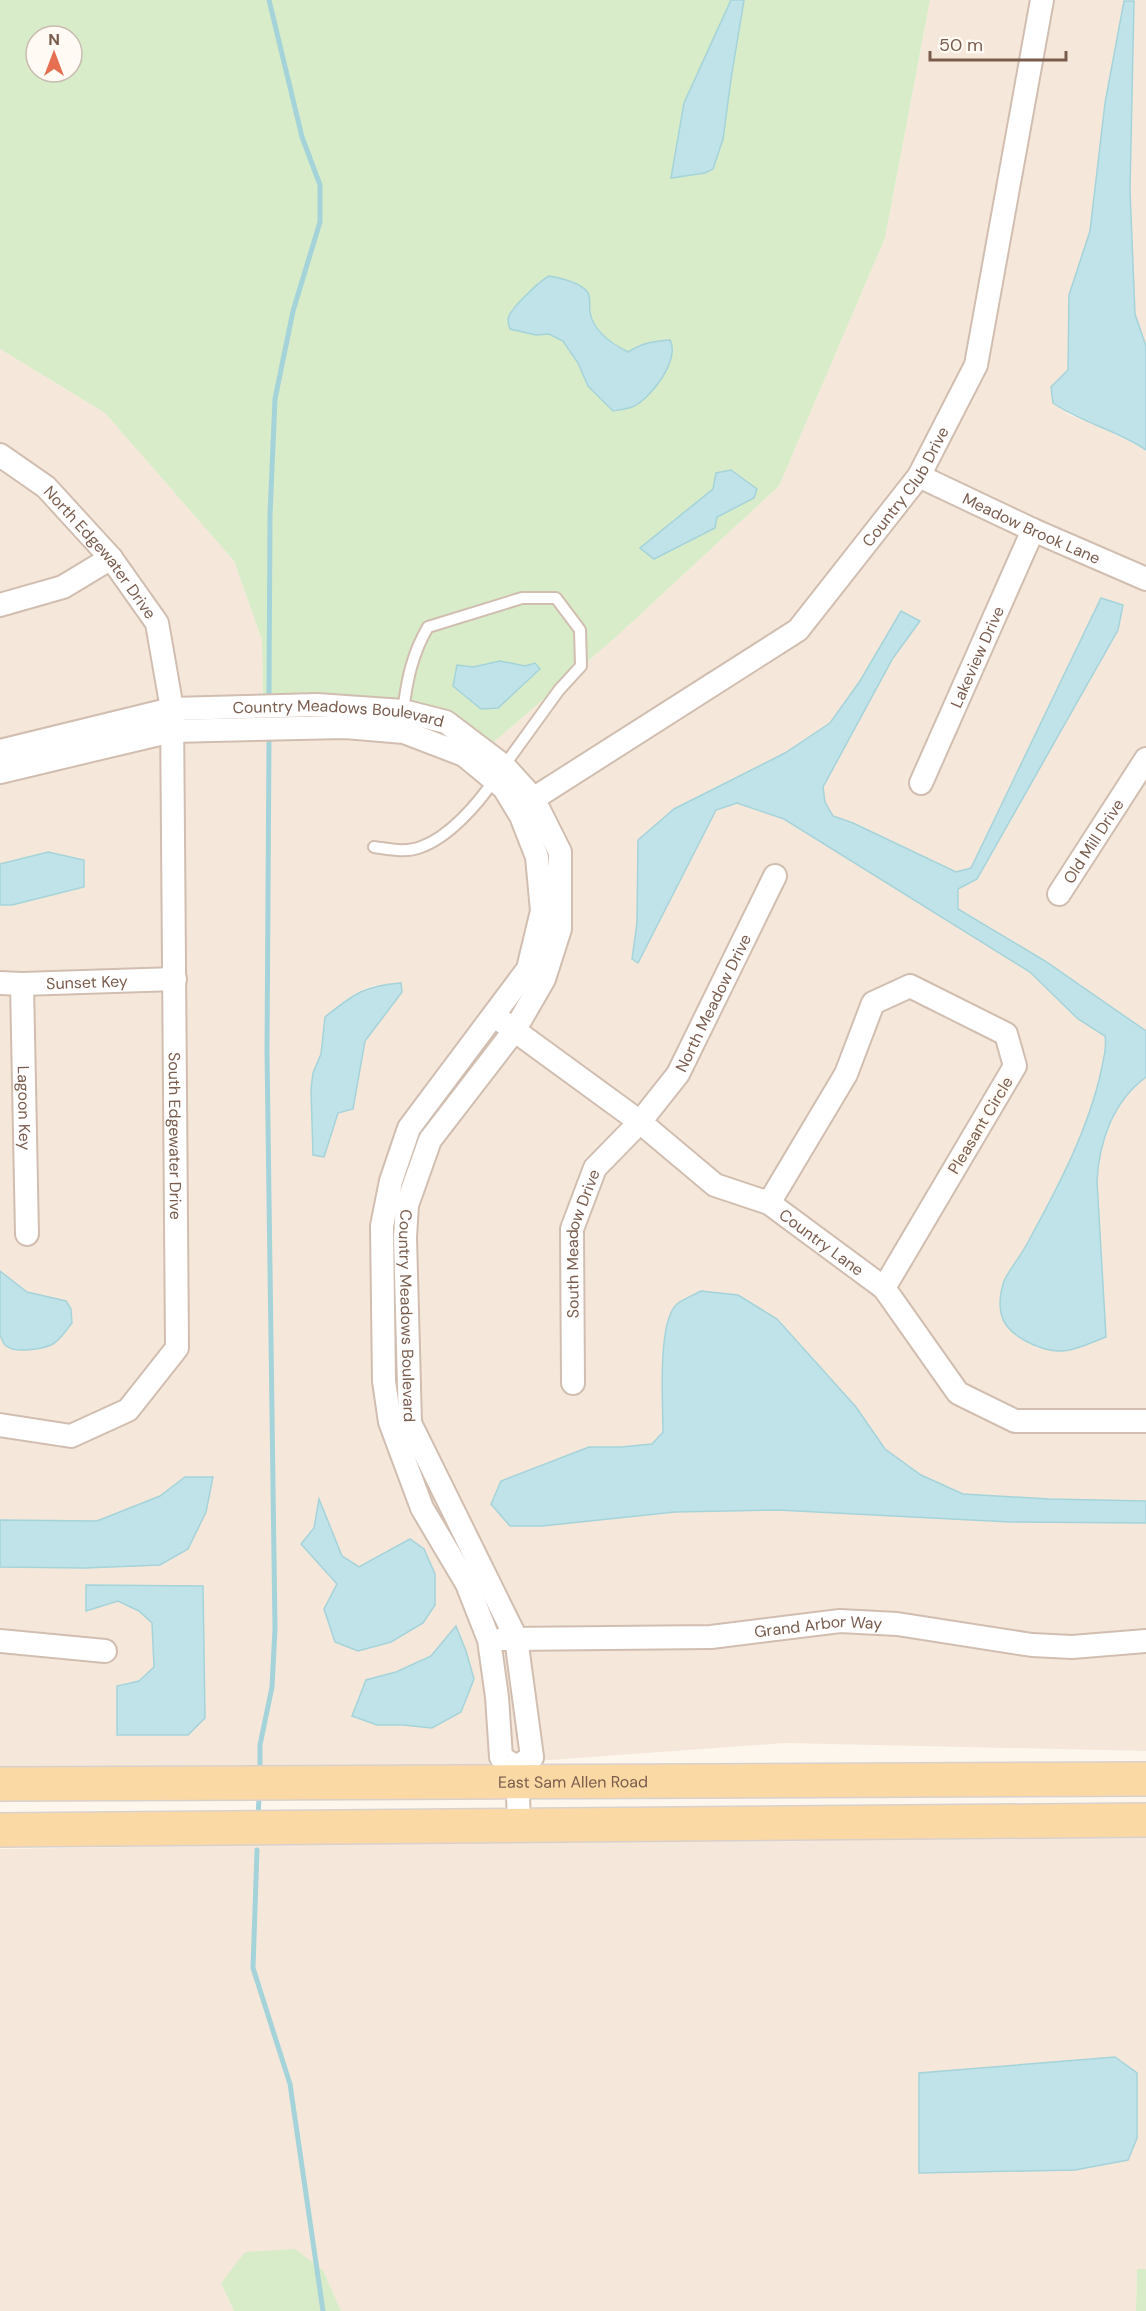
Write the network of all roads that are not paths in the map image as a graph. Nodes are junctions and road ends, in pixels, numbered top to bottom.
1 (1042, 0) edge
2 (0, 455) edge
3 (919, 476) junction
4 (1033, 530) junction
5 (111, 558) junction
6 (1146, 579) edge
7 (0, 605) edge
8 (172, 720) junction
9 (403, 722) junction
10 (0, 751) edge
11 (1146, 759) edge
12 (0, 772) edge
13 (499, 773) junction
14 (921, 783) dead end
15 (525, 804) junction
16 (374, 847) dead end
17 (775, 876) dead end
18 (1059, 894) dead end
19 (176, 979) junction
20 (11, 983) edge
21 (495, 1016) junction
22 (514, 1031) junction
23 (640, 1122) junction
24 (769, 1203) junction
25 (27, 1234) dead end
26 (884, 1287) junction
27 (383, 1304) junction
28 (407, 1304) junction
29 (573, 1383) dead end
30 (1146, 1421) edge
31 (0, 1425) edge
32 (457, 1546) junction
33 (476, 1580) junction
34 (516, 1638) junction
35 (489, 1640) junction
36 (0, 1641) edge
37 (1146, 1641) edge
38 (105, 1651) dead end
39 (524, 1694) junction
40 (497, 1696) junction
41 (517, 1774) junction
42 (1146, 1779) edge
43 (0, 1784) edge
44 (1146, 1820) edge
45 (519, 1824) junction
46 (0, 1830) edge

1 - 3 street, Country Club Drive
2 - 5 street, North Edgewater Drive
3 - 4 street, Meadow Brook Lane
3 - 15 street, Country Club Drive
4 - 6 street, Meadow Brook Lane
4 - 14 street, Lakeview Drive
5 - 7 street
5 - 8 street, North Edgewater Drive
8 - 9 street, Country Meadows Boulevard
8 - 10 street, Country Meadows Boulevard
8 - 12 street, Country Meadows Boulevard
8 - 19 street, South Edgewater Drive
9 - 13 street, Country Meadows Boulevard
9 - 13 lane
11 - 18 street, Old Mill Drive
13 - 15 street, Country Meadows Boulevard
13 - 16 lane
15 - 21 street, Country Meadows Boulevard
15 - 22 street, Country Meadows Boulevard
17 - 23 street, North Meadow Drive
19 - 20 street, Sunset Key
19 - 31 street, South Edgewater Drive
20 - 25 street, Lagoon Key
21 - 22 street, Country Lane
21 - 27 street, Country Meadows Boulevard
22 - 23 street, Country Lane
22 - 28 street, Country Meadows Boulevard
23 - 24 street, Country Lane
23 - 29 street, South Meadow Drive
24 - 26 street, Country Lane
24 - 26 street, Pleasant Circle
26 - 30 street, Country Lane
27 - 28 street
27 - 32 street, Country Meadows Boulevard
28 - 32 street, Country Meadows Boulevard
32 - 33 street, Country Meadows Boulevard
33 - 34 street, Country Meadows Boulevard
33 - 35 street, Country Meadows Boulevard
34 - 35 street, Grand Arbor Way
34 - 37 street, Grand Arbor Way
34 - 39 street, Country Meadows Boulevard
35 - 40 street, Country Meadows Boulevard
36 - 38 street
39 - 40 street
39 - 41 street, Country Meadows Boulevard
40 - 41 street, Country Meadows Boulevard
41 - 42 main road, East Sam Allen Road
41 - 43 main road, East Sam Allen Road
41 - 45 street
44 - 45 main road
45 - 46 main road

